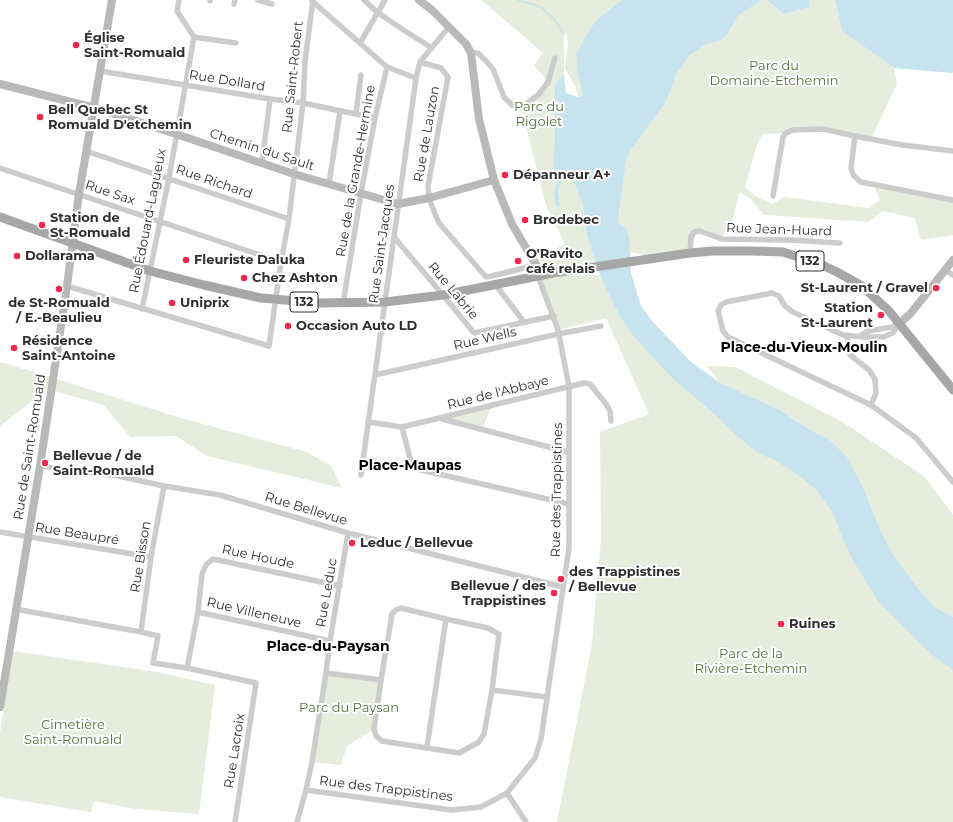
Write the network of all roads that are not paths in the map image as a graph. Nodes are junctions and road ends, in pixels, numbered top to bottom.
1 (112, 0) edge
2 (179, 0) edge
3 (258, 0) edge
4 (312, 0) edge
5 (364, 0) edge
6 (385, 0) edge
7 (419, 0) edge
8 (272, 4) dead end
9 (377, 12) junction
10 (449, 27) junction
11 (194, 37) junction
12 (236, 43) dead end
13 (360, 43) junction
14 (432, 48) junction
15 (471, 53) junction
16 (555, 58) dead end
17 (420, 62) junction
18 (387, 66) junction
19 (100, 71) junction
20 (360, 75) dead end
21 (416, 78) junction
22 (0, 84) edge
23 (186, 86) junction
24 (270, 99) junction
25 (303, 103) junction
26 (93, 108) junction
27 (340, 111) junction
28 (356, 114) junction
29 (375, 118) junction
30 (176, 134) junction
31 (855, 136) junction
32 (86, 151) junction
33 (953, 151) edge
34 (262, 163) junction
35 (0, 168) edge
36 (294, 174) junction
37 (169, 178) junction
38 (494, 180) junction
39 (329, 184) junction
40 (361, 193) junction
41 (79, 194) junction
42 (773, 196) dead end
43 (429, 198) junction
44 (953, 200) edge
45 (398, 204) junction
46 (0, 217) edge
47 (289, 219) junction
48 (160, 222) junction
49 (394, 237) junction
50 (840, 243) dead end
51 (73, 244) junction
52 (690, 253) junction
53 (953, 260) edge
54 (281, 262) junction
55 (536, 265) junction
56 (150, 270) junction
57 (945, 270) junction
58 (953, 275) edge
59 (538, 276) junction
60 (495, 284) junction
61 (67, 286) junction
62 (443, 295) junction
63 (276, 299) junction
64 (385, 302) junction
65 (343, 304) junction
66 (142, 309) junction
67 (554, 316) junction
68 (524, 322) junction
69 (899, 324) junction
70 (601, 326) dead end
71 (558, 334) junction
72 (848, 336) junction
73 (375, 375) junction
74 (569, 387) junction
75 (953, 390) edge
76 (872, 405) junction
77 (440, 418) junction
78 (611, 421) dead end
79 (368, 422) junction
80 (402, 427) junction
81 (568, 452) junction
82 (40, 466) junction
83 (361, 475) dead end
84 (953, 482) edge
85 (164, 486) junction
86 (569, 504) junction
87 (0, 532) edge
88 (348, 534) junction
89 (27, 536) junction
90 (151, 557) junction
91 (340, 586) junction
92 (563, 587) junction
93 (15, 609) junction
94 (198, 612) junction
95 (446, 620) junction
96 (141, 632) junction
97 (330, 641) junction
98 (187, 668) junction
99 (326, 673) junction
100 (381, 680) junction
101 (492, 690) junction
102 (547, 697) junction
103 (0, 707) edge
104 (426, 747) junction
105 (306, 790) junction
106 (507, 794) junction
107 (235, 822) edge
108 (297, 822) edge
109 (526, 822) edge

1 - 19 street, Rue de Saint-Romuald
2 - 11 street
3 - 8 street
4 - 13 street
4 - 25 street, Rue Saint-Robert
5 - 9 street
6 - 9 street
7 - 10 street
9 - 13 street
9 - 14 street
10 - 14 street, Rue Saint-Jacques
10 - 15 street
11 - 12 street
11 - 23 street, Rue Édouard-Lagueux
13 - 18 street
14 - 17 street, Rue Saint-Jacques
15 - 16 street
15 - 38 street
17 - 21 street, Rue Saint-Jacques
17 - 43 street, Rue de Lauzon
18 - 21 street
18 - 29 street, Rue de la Grande-Hermine
19 - 23 street, Rue Dollard
19 - 26 street, Rue de Saint-Romuald
20 - 28 street
21 - 45 street, Rue Saint-Jacques
22 - 26 street, Chemin du Sault
23 - 24 street, Rue Dollard
23 - 30 street, Rue Édouard-Lagueux
24 - 25 street, Rue Dollard
24 - 34 street
25 - 27 street, Rue Dollard
25 - 36 street, Rue Saint-Robert
26 - 30 street, Chemin du Sault
26 - 32 street, Rue de Saint-Romuald
27 - 28 street, Rue Dollard
27 - 39 street
28 - 29 street, Rue Dollard
29 - 40 street, Rue de la Grande-Hermine
30 - 34 street, Chemin du Sault
30 - 37 street, Rue Édouard-Lagueux
31 - 33 street
31 - 42 street
31 - 44 street
32 - 37 street, Rue Richard
32 - 41 street, Rue de Saint-Romuald
34 - 36 street, Chemin du Sault
35 - 41 street, Rue Sax
36 - 39 street, Chemin du Sault
36 - 47 street, Rue Saint-Robert
37 - 47 street, Rue Richard
37 - 48 street, Rue Édouard-Lagueux
38 - 43 street, Chemin du Sault
38 - 55 street
39 - 40 street, Chemin du Sault
40 - 45 street, Chemin du Sault
40 - 65 street, Rue de la Grande-Hermine
41 - 48 street, Rue Sax
41 - 51 street, Rue de Saint-Romuald
43 - 45 street, Chemin du Sault
43 - 55 street, Rue de Lauzon
45 - 49 street, Rue Saint-Jacques
46 - 51 main road, 132
47 - 54 street, Rue Saint-Robert
48 - 54 street, Rue Sax
48 - 56 street, Rue Édouard-Lagueux
49 - 62 street, Rue Labrie
49 - 64 street, Rue Saint-Jacques
50 - 52 street, Rue Jean-Huard
51 - 56 main road, 132
51 - 61 street, Rue de Saint-Romuald
52 - 59 main road, 132
52 - 69 main road, 132
53 - 57 street
54 - 63 street, Rue Saint-Robert
55 - 59 street
56 - 63 main road, 132
56 - 66 street, Rue Édouard-Lagueux
57 - 58 street
57 - 69 street
59 - 60 main road, 132
59 - 67 street, Rue des Trappistines
60 - 62 main road, 132
60 - 68 street
61 - 66 street
61 - 82 street, Rue de Saint-Romuald
62 - 64 main road, 132
62 - 68 street, Rue Labrie
63 - 65 main road, 132
63 - 66 street, Rue Saint-Robert
64 - 65 main road, 132
64 - 73 street, Rue Saint-Jacques
67 - 68 street, Rue Labrie
67 - 71 street, Rue des Trappistines
69 - 72 street
69 - 75 main road, 132
70 - 71 street, Rue Wells
71 - 73 street, Rue Wells
71 - 74 street, Rue des Trappistines
72 - 76 street
72 - 76 street
73 - 79 street, Rue Saint-Jacques
74 - 77 street, Rue de l'Abbaye
74 - 78 street, Rue de l'Abbaye
74 - 81 street, Rue des Trappistines
76 - 84 street
77 - 80 street, Rue de l'Abbaye
77 - 81 street
79 - 80 street, Rue de l'Abbaye
79 - 83 street, Rue Saint-Jacques
80 - 86 street
81 - 86 street, Rue des Trappistines
82 - 85 street, Rue Bellevue
82 - 89 street, Rue de Saint-Romuald
85 - 88 street, Rue Bellevue
85 - 90 street, Rue Bisson
86 - 92 street, Rue des Trappistines
87 - 89 street, Rue Beaupré
88 - 91 street, Rue Leduc
88 - 92 street, Rue Bellevue
89 - 90 street, Rue Beaupré
89 - 93 street, Rue de Saint-Romuald
90 - 96 street, Rue Bisson
91 - 94 street, Rue Houde
91 - 97 street, Rue Leduc
92 - 102 street, Rue des Trappistines
93 - 96 street
93 - 103 street, Rue de Saint-Romuald
94 - 97 street, Rue Villeneuve
94 - 98 street, Rue Houde
95 - 100 street
95 - 101 street
95 - 104 street
96 - 98 street
97 - 99 street, Rue Leduc
98 - 107 street, Rue Lacroix
99 - 100 street
99 - 105 street, Rue Leduc
100 - 104 street
101 - 102 street
101 - 104 street
102 - 106 street, Rue des Trappistines
105 - 106 street, Rue des Trappistines
105 - 108 street, Rue Leduc
106 - 109 street

